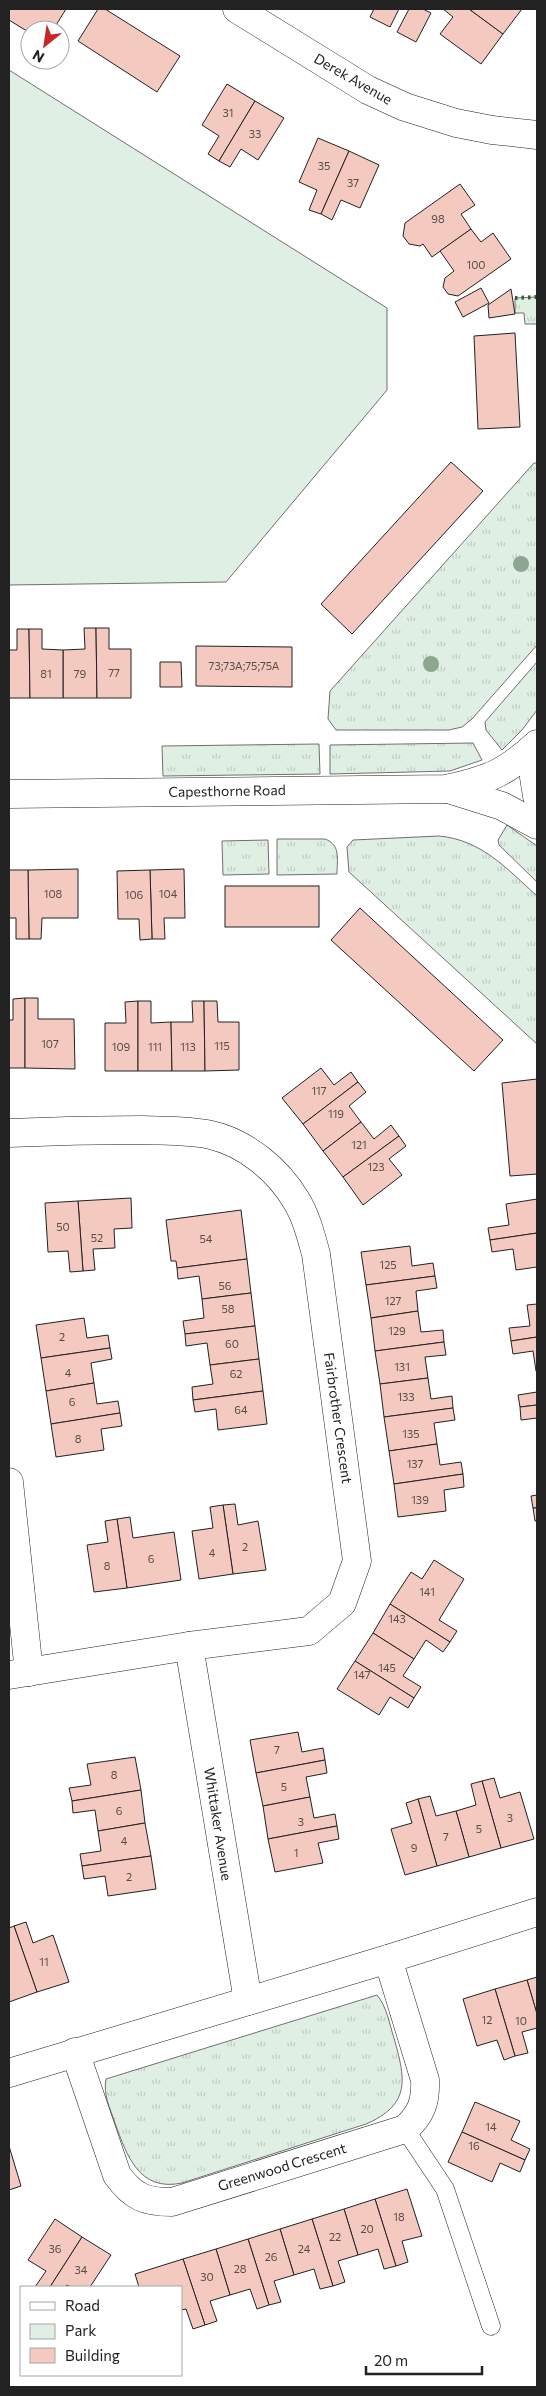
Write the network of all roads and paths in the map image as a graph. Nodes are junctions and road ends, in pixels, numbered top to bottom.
1 (237, 9) edge
2 (537, 135) edge
3 (537, 744) edge
4 (537, 748) edge
5 (446, 789) junction
6 (9, 794) edge
7 (537, 796) edge
8 (537, 825) edge
9 (9, 1133) edge
10 (9, 1482) edge
11 (189, 1646) junction
12 (19, 1673) edge
13 (537, 1912) edge
14 (388, 1959) junction
15 (248, 2001) junction
16 (75, 2052) junction
17 (9, 2073) edge
18 (404, 2129) junction
19 (491, 2326) dead end

1 - 2 street, Derek Avenue
3 - 5 street, Capesthorne Road
4 - 7 street
5 - 6 street, Capesthorne Road
5 - 8 street, Capesthorne Road
9 - 11 street, Fairbrother Crescent
10 - 12 street
11 - 12 street, Fairbrother Crescent
11 - 15 street, Whittaker Avenue
13 - 14 street
14 - 15 street
14 - 18 street, Greenwood Crescent
15 - 16 street
16 - 17 street
16 - 18 street, Greenwood Crescent
18 - 19 lane

